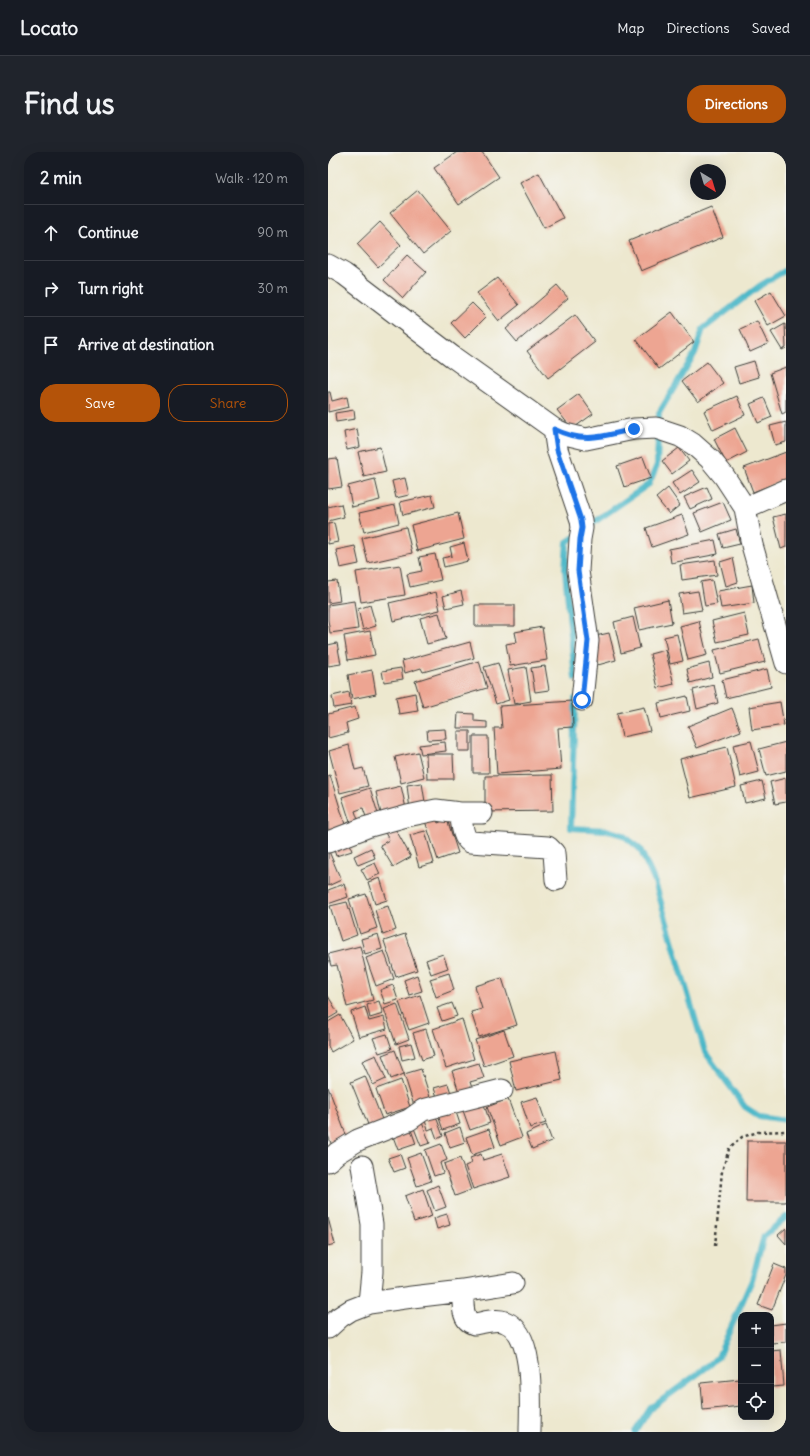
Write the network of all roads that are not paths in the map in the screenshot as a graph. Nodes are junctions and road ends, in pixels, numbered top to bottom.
1 (328, 265) edge
2 (554, 429) junction
3 (786, 490) edge
4 (745, 508) junction
5 (786, 663) edge
6 (582, 700) dead end
7 (460, 813) junction
8 (482, 813) dead end
9 (328, 842) edge
10 (556, 880) dead end
11 (502, 1090) dead end
12 (328, 1161) edge
13 (362, 1166) dead end
14 (513, 1283) dead end
15 (463, 1291) junction
16 (369, 1303) junction
17 (328, 1328) edge
18 (530, 1432) edge

1 - 2 street
2 - 4 street
2 - 6 street
3 - 4 street
4 - 5 street
7 - 8 street
7 - 9 street
7 - 10 street
11 - 12 street
13 - 16 street
14 - 15 street
15 - 16 street
15 - 18 street
16 - 17 street

